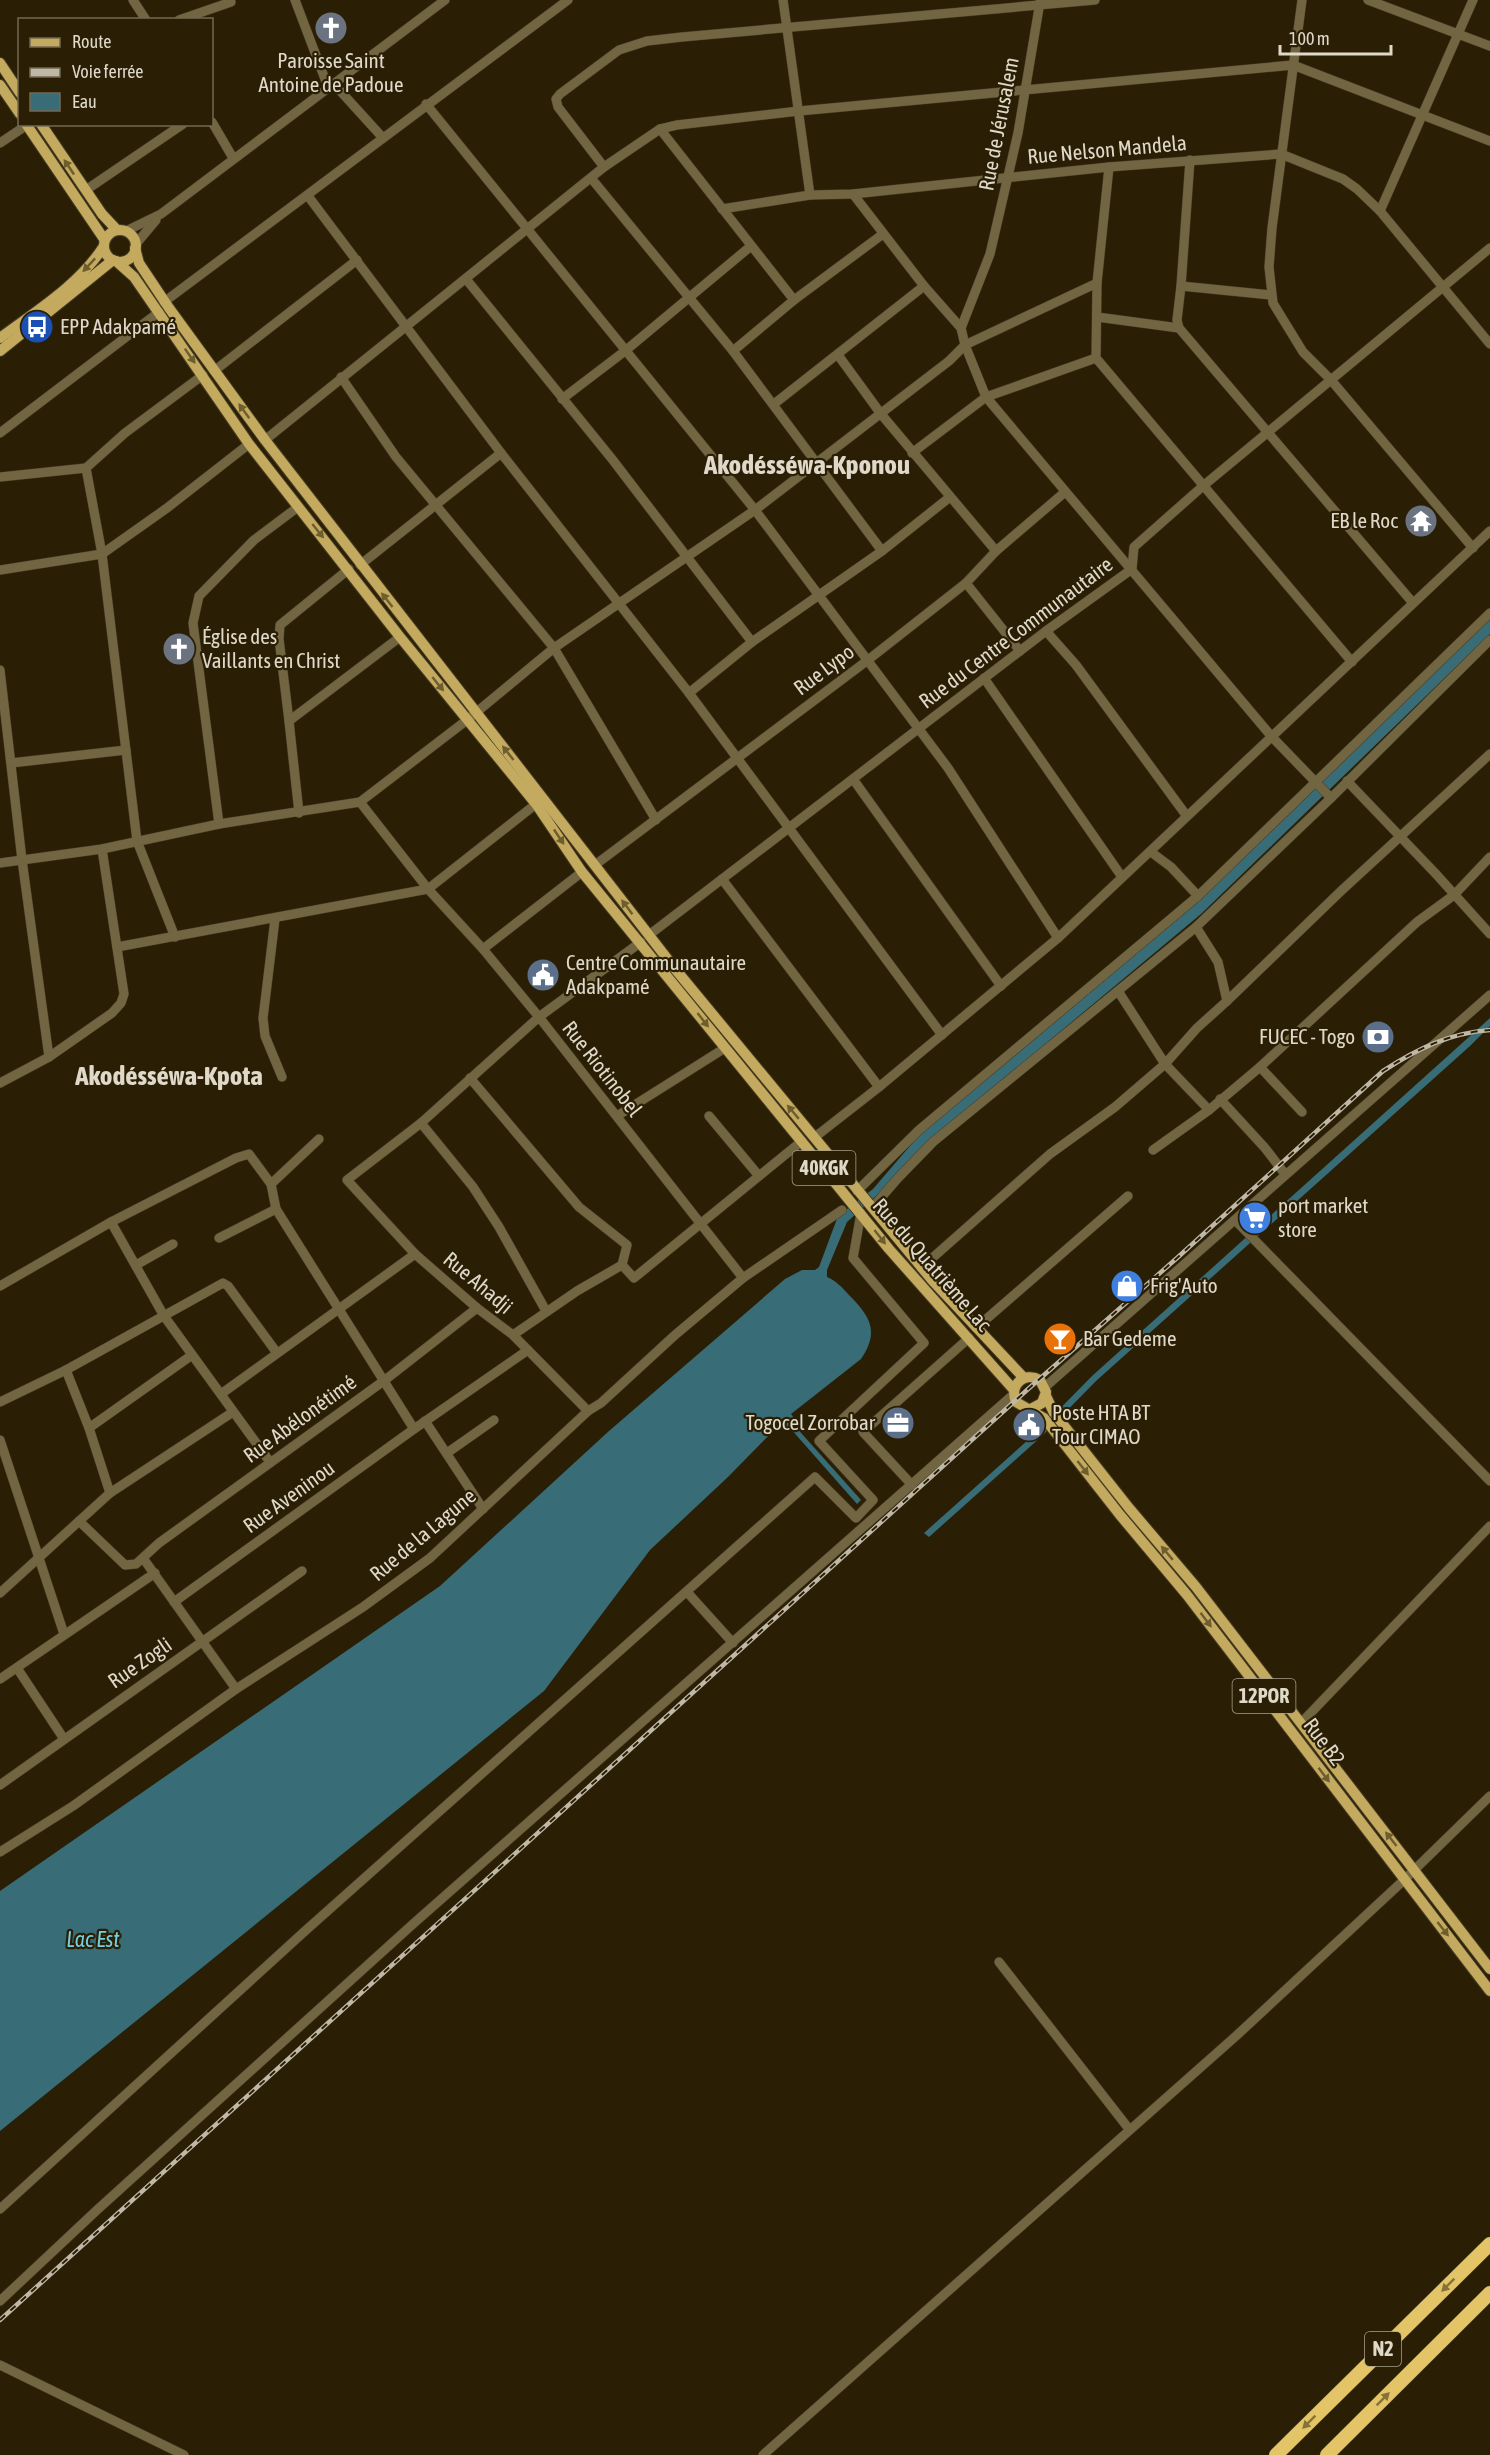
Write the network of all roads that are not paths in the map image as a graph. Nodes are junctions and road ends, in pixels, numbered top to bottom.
1 (133, 0) edge
2 (295, 0) edge
3 (445, 0) edge
4 (568, 0) edge
5 (783, 0) edge
6 (1095, 0) edge
7 (1302, 0) edge
8 (1368, 0) edge
9 (1473, 0) edge
10 (231, 1) edge
11 (1040, 3) edge
12 (145, 18) edge
13 (184, 18) edge
14 (787, 27) junction
15 (1458, 34) junction
16 (1490, 46) edge
17 (0, 63) edge
18 (1293, 65) junction
19 (0, 85) edge
20 (331, 85) junction
21 (1026, 89) junction
22 (18, 90) edge
23 (426, 104) junction
24 (18, 111) edge
25 (799, 111) junction
26 (1424, 115) junction
27 (213, 124) edge
28 (26, 126) edge
29 (28, 126) edge
30 (42, 126) edge
31 (180, 126) edge
32 (660, 129) junction
33 (383, 138) junction
34 (1490, 141) edge
35 (0, 143) edge
36 (1281, 154) junction
37 (233, 158) junction
38 (1190, 160) junction
39 (604, 167) junction
40 (1108, 167) junction
41 (1008, 177) junction
42 (591, 178) junction
43 (86, 190) junction
44 (853, 194) junction
45 (810, 195) junction
46 (308, 196) junction
47 (722, 209) junction
48 (1380, 211) junction
49 (162, 214) junction
50 (527, 230) junction
51 (121, 231) junction
52 (883, 234) junction
53 (104, 243) junction
54 (751, 246) junction
55 (135, 247) junction
56 (1490, 248) edge
57 (114, 260) junction
58 (357, 260) junction
59 (466, 279) junction
60 (1097, 283) junction
61 (76, 285) junction
62 (924, 286) junction
63 (1181, 286) junction
64 (1443, 288) junction
65 (1271, 295) junction
66 (688, 298) junction
67 (794, 300) junction
68 (165, 302) junction
69 (159, 312) junction
70 (1097, 317) junction
71 (406, 325) junction
72 (961, 328) junction
73 (1179, 328) junction
74 (0, 338) edge
75 (1490, 344) edge
76 (965, 345) junction
77 (0, 351) edge
78 (625, 351) junction
79 (733, 351) junction
80 (838, 355) junction
81 (1096, 358) junction
82 (209, 373) junction
83 (341, 377) junction
84 (1331, 380) junction
85 (986, 397) junction
86 (562, 399) junction
87 (774, 404) junction
88 (881, 414) junction
89 (0, 433) edge
90 (1267, 433) junction
91 (265, 440) junction
92 (249, 444) junction
93 (501, 453) junction
94 (912, 453) junction
95 (817, 461) junction
96 (86, 468) junction
97 (0, 477) edge
98 (1203, 486) junction
99 (1065, 492) junction
100 (950, 497) junction
101 (435, 504) junction
102 (298, 507) junction
103 (755, 510) junction
104 (1490, 531) edge
105 (1473, 548) junction
106 (882, 551) junction
107 (996, 551) junction
108 (102, 554) junction
109 (687, 555) junction
110 (360, 565) junction
111 (349, 569) junction
112 (1132, 569) junction
113 (0, 570) edge
114 (966, 583) junction
115 (818, 595) junction
116 (620, 603) junction
117 (1413, 603) junction
118 (1490, 613) edge
119 (1046, 631) junction
120 (400, 637) junction
121 (1490, 640) edge
122 (752, 642) junction
123 (554, 648) junction
124 (1020, 651) junction
125 (868, 660) junction
126 (1352, 662) junction
127 (0, 670) edge
128 (984, 678) junction
129 (689, 693) junction
130 (476, 712) junction
131 (467, 720) junction
132 (289, 721) junction
133 (919, 729) junction
134 (1272, 737) junction
135 (126, 750) junction
136 (1490, 754) edge
137 (737, 757) junction
138 (11, 763) junction
139 (853, 779) junction
140 (1347, 781) junction
141 (1317, 783) junction
142 (1331, 798) junction
143 (360, 802) junction
144 (536, 804) junction
145 (299, 813) junction
146 (1186, 815) junction
147 (656, 820) junction
148 (219, 824) junction
149 (790, 827) junction
150 (1400, 837) junction
151 (137, 841) junction
152 (102, 849) junction
153 (1151, 852) junction
154 (1490, 856) edge
155 (22, 860) junction
156 (0, 864) edge
157 (595, 865) junction
158 (582, 872) junction
159 (1122, 877) junction
160 (722, 879) junction
161 (428, 889) junction
162 (1454, 895) junction
163 (1198, 896) junction
164 (275, 919) junction
165 (1196, 927) junction
166 (1490, 934) edge
167 (175, 937) junction
168 (645, 938) junction
169 (1058, 938) junction
170 (117, 947) junction
171 (483, 949) junction
172 (672, 973) junction
173 (1001, 986) junction
174 (1118, 991) junction
175 (1490, 995) edge
176 (1227, 1001) junction
177 (539, 1017) junction
178 (942, 1035) junction
179 (725, 1048) junction
180 (49, 1057) junction
181 (1165, 1064) junction
182 (1260, 1067) junction
183 (282, 1077) dead end
184 (470, 1078) junction
185 (0, 1083) edge
186 (879, 1087) junction
187 (1220, 1099) junction
188 (1209, 1110) junction
189 (1302, 1112) dead end
190 (616, 1116) junction
191 (709, 1116) dead end
192 (421, 1123) junction
193 (814, 1137) junction
194 (318, 1139) dead end
195 (802, 1141) junction
196 (1153, 1150) dead end
197 (1285, 1174) junction
198 (759, 1176) junction
199 (347, 1180) joint
200 (271, 1184) junction
201 (857, 1191) junction
202 (1128, 1196) dead end
203 (276, 1209) junction
204 (842, 1210) dead end
205 (867, 1210) junction
206 (1235, 1220) junction
207 (111, 1222) junction
208 (700, 1224) junction
209 (219, 1238) dead end
210 (173, 1244) dead end
211 (415, 1254) junction
212 (622, 1265) junction
213 (136, 1266) junction
214 (921, 1268) junction
215 (743, 1278) junction
216 (0, 1286) edge
217 (477, 1308) junction
218 (338, 1310) junction
219 (546, 1311) junction
220 (164, 1316) junction
221 (975, 1328) junction
222 (513, 1335) junction
223 (969, 1338) junction
224 (528, 1350) junction
225 (276, 1353) junction
226 (192, 1355) junction
227 (66, 1370) junction
228 (1024, 1378) junction
229 (385, 1380) junction
230 (1014, 1392) junction
231 (1045, 1392) junction
232 (221, 1394) junction
233 (0, 1402) edge
234 (1031, 1409) junction
235 (588, 1411) junction
236 (233, 1412) junction
237 (494, 1420) dead end
238 (425, 1421) junction
239 (89, 1428) junction
240 (414, 1429) junction
241 (0, 1440) edge
242 (447, 1453) junction
243 (270, 1462) junction
244 (1490, 1480) edge
245 (912, 1485) junction
246 (110, 1492) junction
247 (483, 1509) junction
248 (79, 1521) junction
249 (1490, 1526) edge
250 (39, 1556) junction
251 (143, 1558) junction
252 (303, 1571) dead end
253 (155, 1573) junction
254 (687, 1592) junction
255 (0, 1593) edge
256 (174, 1602) junction
257 (64, 1634) junction
258 (201, 1642) junction
259 (733, 1643) junction
260 (17, 1668) junction
261 (0, 1679) edge
262 (236, 1689) junction
263 (1301, 1723) junction
264 (64, 1739) junction
265 (0, 1785) edge
266 (1490, 1796) edge
267 (0, 1852) edge
268 (1414, 1870) junction
269 (1404, 1880) junction
270 (999, 1962) dead end
271 (1490, 1969) edge
272 (1490, 1990) edge
273 (1129, 2129) junction
274 (0, 2209) edge
275 (1490, 2244) edge
276 (1490, 2293) edge
277 (0, 2301) edge
278 (0, 2365) edge
279 (184, 2455) edge
280 (763, 2455) edge
281 (1276, 2455) edge
282 (1327, 2455) edge

1 - 12 street
2 - 20 street
3 - 20 street
4 - 23 street
5 - 14 street
6 - 11 street
7 - 18 street
8 - 15 street
9 - 15 street
10 - 13 street
11 - 14 street
11 - 21 street, Rue de Jérusalem
14 - 25 street
14 - 39 street
15 - 16 street
15 - 26 street
17 - 22 main road
18 - 21 street
18 - 26 street
18 - 36 street
19 - 24 main road
20 - 33 street
20 - 37 street
21 - 25 street
21 - 41 street, Rue de Jérusalem
23 - 33 street
23 - 50 street
25 - 32 street
25 - 45 street
26 - 34 street
26 - 48 street
27 - 37 street
28 - 35 street
29 - 53 main road
43 -> 30 main road
31 - 43 street
32 - 39 street
32 - 47 street
33 - 46 street
36 - 38 street, Rue Nelson Mandela
36 - 48 street, Rue Nelson Mandela
36 - 65 street
37 - 49 street
38 - 40 street, Rue Nelson Mandela
38 - 63 street
39 - 42 street
40 - 41 street, Rue Nelson Mandela
40 - 60 street
41 - 44 street, Rue Nelson Mandela
41 - 72 street, Rue de Jérusalem
42 - 50 street
42 - 66 street
43 - 51 main road
44 - 45 street, Rue Nelson Mandela
44 - 52 street
45 - 47 street, Rue Nelson Mandela
46 - 58 street
46 - 68 street
47 - 54 street
48 - 64 street, Rue Nelson Mandela
49 - 51 street
49 - 55 street
50 - 59 street
50 - 78 street
51 - 53 main road
51 - 55 main road
52 - 62 street
52 - 67 street
53 - 57 main road
53 -> 61 main road
54 - 66 street
54 - 67 street
55 - 57 main road
55 - 68 main road
56 - 64 street, Rue du Centre Communautaire
57 - 61 main road
57 - 69 main road
58 - 71 street
58 - 82 street
59 - 71 street
59 - 86 street
60 - 70 street
60 - 76 street
61 - 74 main road
61 - 77 main road
62 - 72 street
62 - 80 street
63 - 65 street
63 - 73 street
64 - 75 street, Rue Nelson Mandela
64 - 84 street, Rue du Centre Communautaire
65 - 84 street
66 - 78 street
66 - 79 street
67 - 79 street
68 - 82 main road
69 -> 82 main road
69 - 89 street
70 - 73 street
70 - 81 street
71 - 83 street
71 - 93 street
72 - 76 street
73 - 90 street
76 - 85 street
76 - 88 street
78 - 86 street
78 - 103 street
79 - 87 street
80 - 87 street
80 - 88 street
81 - 85 street
81 - 98 street
91 -> 82 main road
82 - 92 main road
82 - 96 street
83 - 91 street
83 - 101 street
84 - 90 street, Rue du Centre Communautaire
84 - 105 street
85 - 94 street
85 - 99 street
86 - 109 street
87 - 95 street
88 - 94 street
88 - 95 street
90 - 98 street, Rue du Centre Communautaire
90 - 117 street
91 - 110 main road
92 - 102 main road
92 - 108 street
93 - 101 street
93 - 116 street
94 - 100 street
95 - 103 street
95 - 106 street
96 - 97 street
96 - 108 street
98 - 112 street, Rue du Centre Communautaire
98 - 126 street
99 - 107 street, Rue Lypo
99 - 112 street
100 - 106 street
100 - 107 street
101 - 110 street
101 - 123 street
102 -> 111 main road
102 - 148 street
103 - 109 street
103 - 115 street
104 - 105 street
105 - 117 street
106 - 115 street
107 - 114 street, Rue Lypo
108 - 113 street
108 - 135 street
109 - 116 street
109 - 122 street
130 -> 110 main road
111 - 120 main road
111 - 132 street
112 - 119 street, Rue du Centre Communautaire
112 - 134 street
114 - 124 street
114 - 125 street, Rue Lypo
115 - 122 street
115 - 125 street
116 - 123 street
116 - 129 street
117 - 126 street
118 - 141 street
119 - 124 street, Rue du Centre Communautaire
119 - 146 street
120 -> 131 main road
120 - 132 street
121 - 140 street
122 - 129 street
123 - 130 street
123 - 147 street
124 - 128 street, Rue du Centre Communautaire
125 - 133 street
125 - 137 street, Rue Lypo
126 - 134 street
127 - 138 street
128 - 133 street, Rue du Centre Communautaire
128 - 159 street
129 - 137 street
130 - 131 street
157 -> 130 main road
131 - 143 street
131 - 144 main road
132 - 145 street
133 - 139 street, Rue du Centre Communautaire
133 - 169 street
134 - 141 street
134 - 146 street
135 - 138 street
135 - 151 street
136 - 150 street
137 - 147 street, Rue Lypo
137 - 149 street
138 - 155 street
139 - 149 street, Rue du Centre Communautaire
139 - 173 street
140 - 142 street
140 - 150 street
141 - 142 street
141 - 163 street
142 - 165 street
143 - 145 street
143 - 161 street, Rue Riotinobel
144 -> 158 main road
144 - 161 street
145 - 148 street
146 - 153 street
147 - 157 street, Rue Lypo
148 - 151 street
149 - 160 street, Rue du Centre Communautaire
149 - 178 street
150 - 162 street
150 - 176 street
151 - 152 street
151 - 167 street
152 - 155 street
152 - 170 street
153 - 159 street
153 - 163 street
154 - 162 street
155 - 156 street
155 - 180 street
168 -> 157 main road
158 - 168 main road
158 - 171 street
159 - 169 street
160 - 168 street, Rue du Centre Communautaire
160 - 186 street
161 - 164 street
161 - 171 street, Rue Riotinobel
162 - 166 street
162 - 182 street
163 - 201 street
164 - 167 street
164 - 183 street
165 - 174 street
165 - 176 street
167 - 170 street
168 - 172 main road, Rue du Quatrième Lac / 40KGK
168 - 177 street, Rue du Centre Communautaire
169 - 173 street
170 - 180 street
171 - 177 street, Rue Riotinobel
172 -> 179 main road, Rue du Quatrième Lac / 40KGK
193 -> 172 main road, Rue du Quatrième Lac / 40KGK
173 - 178 street
174 - 181 street
174 - 205 street
175 - 197 street
176 - 181 street
177 - 184 street, Rue du Centre Communautaire
177 - 190 street, Rue Riotinobel
178 - 186 street
179 - 190 street
179 - 195 main road, Rue du Quatrième Lac / 40KGK
180 - 185 street
181 - 188 street
181 - 214 street
182 - 187 street
182 - 189 street
184 - 192 street, Rue du Centre Communautaire
184 - 212 street
186 - 193 street
187 - 188 street
187 - 197 street
188 - 196 street
190 - 208 street, Rue Riotinobel
191 - 198 street
192 - 199 street, Rue du Centre Communautaire
192 - 219 street
193 - 201 main road, Rue du Quatrième Lac / 40KGK
194 - 200 street
195 - 198 street
195 - 205 main road, Rue du Quatrième Lac / 40KGK
197 - 206 street
198 - 208 street
199 - 211 street, Rue Ahadji
200 - 203 street
200 - 207 street
201 - 205 main road, Rue du Quatrième Lac / 40KGK
202 - 221 street
203 - 209 street
203 - 218 street
204 - 215 street, Rue de la Lagune
205 - 214 main road, Rue du Quatrième Lac / 40KGK
205 -> 223 main road, Rue du Quatrième Lac / 40KGK
205 - 254 street
206 - 231 street
206 - 244 street
207 - 213 street
207 - 216 street
208 - 212 street
208 - 215 street, Rue Riotinobel
210 - 213 street
211 - 217 street, Rue Ahadji
211 - 218 street
212 - 219 street
213 - 220 street
214 - 221 main road, Rue du Quatrième Lac / 40KGK
215 - 235 street, Rue de la Lagune
217 - 222 street, Rue Ahadji
217 - 229 street, Rue Abélonétimé
218 - 225 street
218 - 229 street
219 - 222 street
220 - 225 street
220 - 226 street
220 - 227 street
221 - 228 main road, Rue du Quatrième Lac / 40KGK
222 - 224 street, Rue Ahadji
223 - 230 main road, Rue du Quatrième Lac / 40KGK
223 - 245 street
224 - 235 street, Rue Ahadji
224 - 238 street, Rue Aveninou
225 - 232 street
226 - 232 street
226 - 239 street
227 - 233 street
227 - 239 street
228 - 230 main road
228 - 231 main road, 40KGK
229 - 240 street
229 - 243 street, Rue Abélonétimé
230 - 234 main road, 40KGK
230 - 245 street
231 - 234 main road
263 -> 231 main road, Rue B2 / 12POR
232 - 236 street
234 -> 269 main road, Rue B2 / 12POR
235 - 247 street, Rue de la Lagune
236 - 243 street
236 - 246 street
237 - 242 street
238 - 240 street, Rue Aveninou
238 - 242 street
239 - 246 street
240 - 256 street, Rue Aveninou
241 - 250 street
242 - 247 street
243 - 251 street, Rue Abélonétimé
245 - 259 street
246 - 248 street
247 - 262 street, Rue de la Lagune
248 - 250 street
248 - 251 street
249 - 263 street
250 - 255 street
250 - 257 street
251 - 253 street
252 - 258 street, Rue Zogli
253 - 256 street
253 - 257 street
254 - 259 street
254 - 274 street
256 - 258 street
257 - 260 street
258 - 262 street
258 - 264 street, Rue Zogli
259 - 277 street
260 - 261 street
260 - 264 street
262 - 267 street, Rue de la Lagune
268 -> 263 main road, Rue B2 / 12POR
264 - 265 street, Rue Zogli
266 - 268 street
268 - 269 street
268 - 271 main road, Rue B2 / 12POR
269 -> 272 main road, Rue B2 / 12POR
269 - 273 street
270 - 273 street
273 - 280 street
275 -> 281 highway, N2
282 -> 276 highway, N2
278 - 279 street

